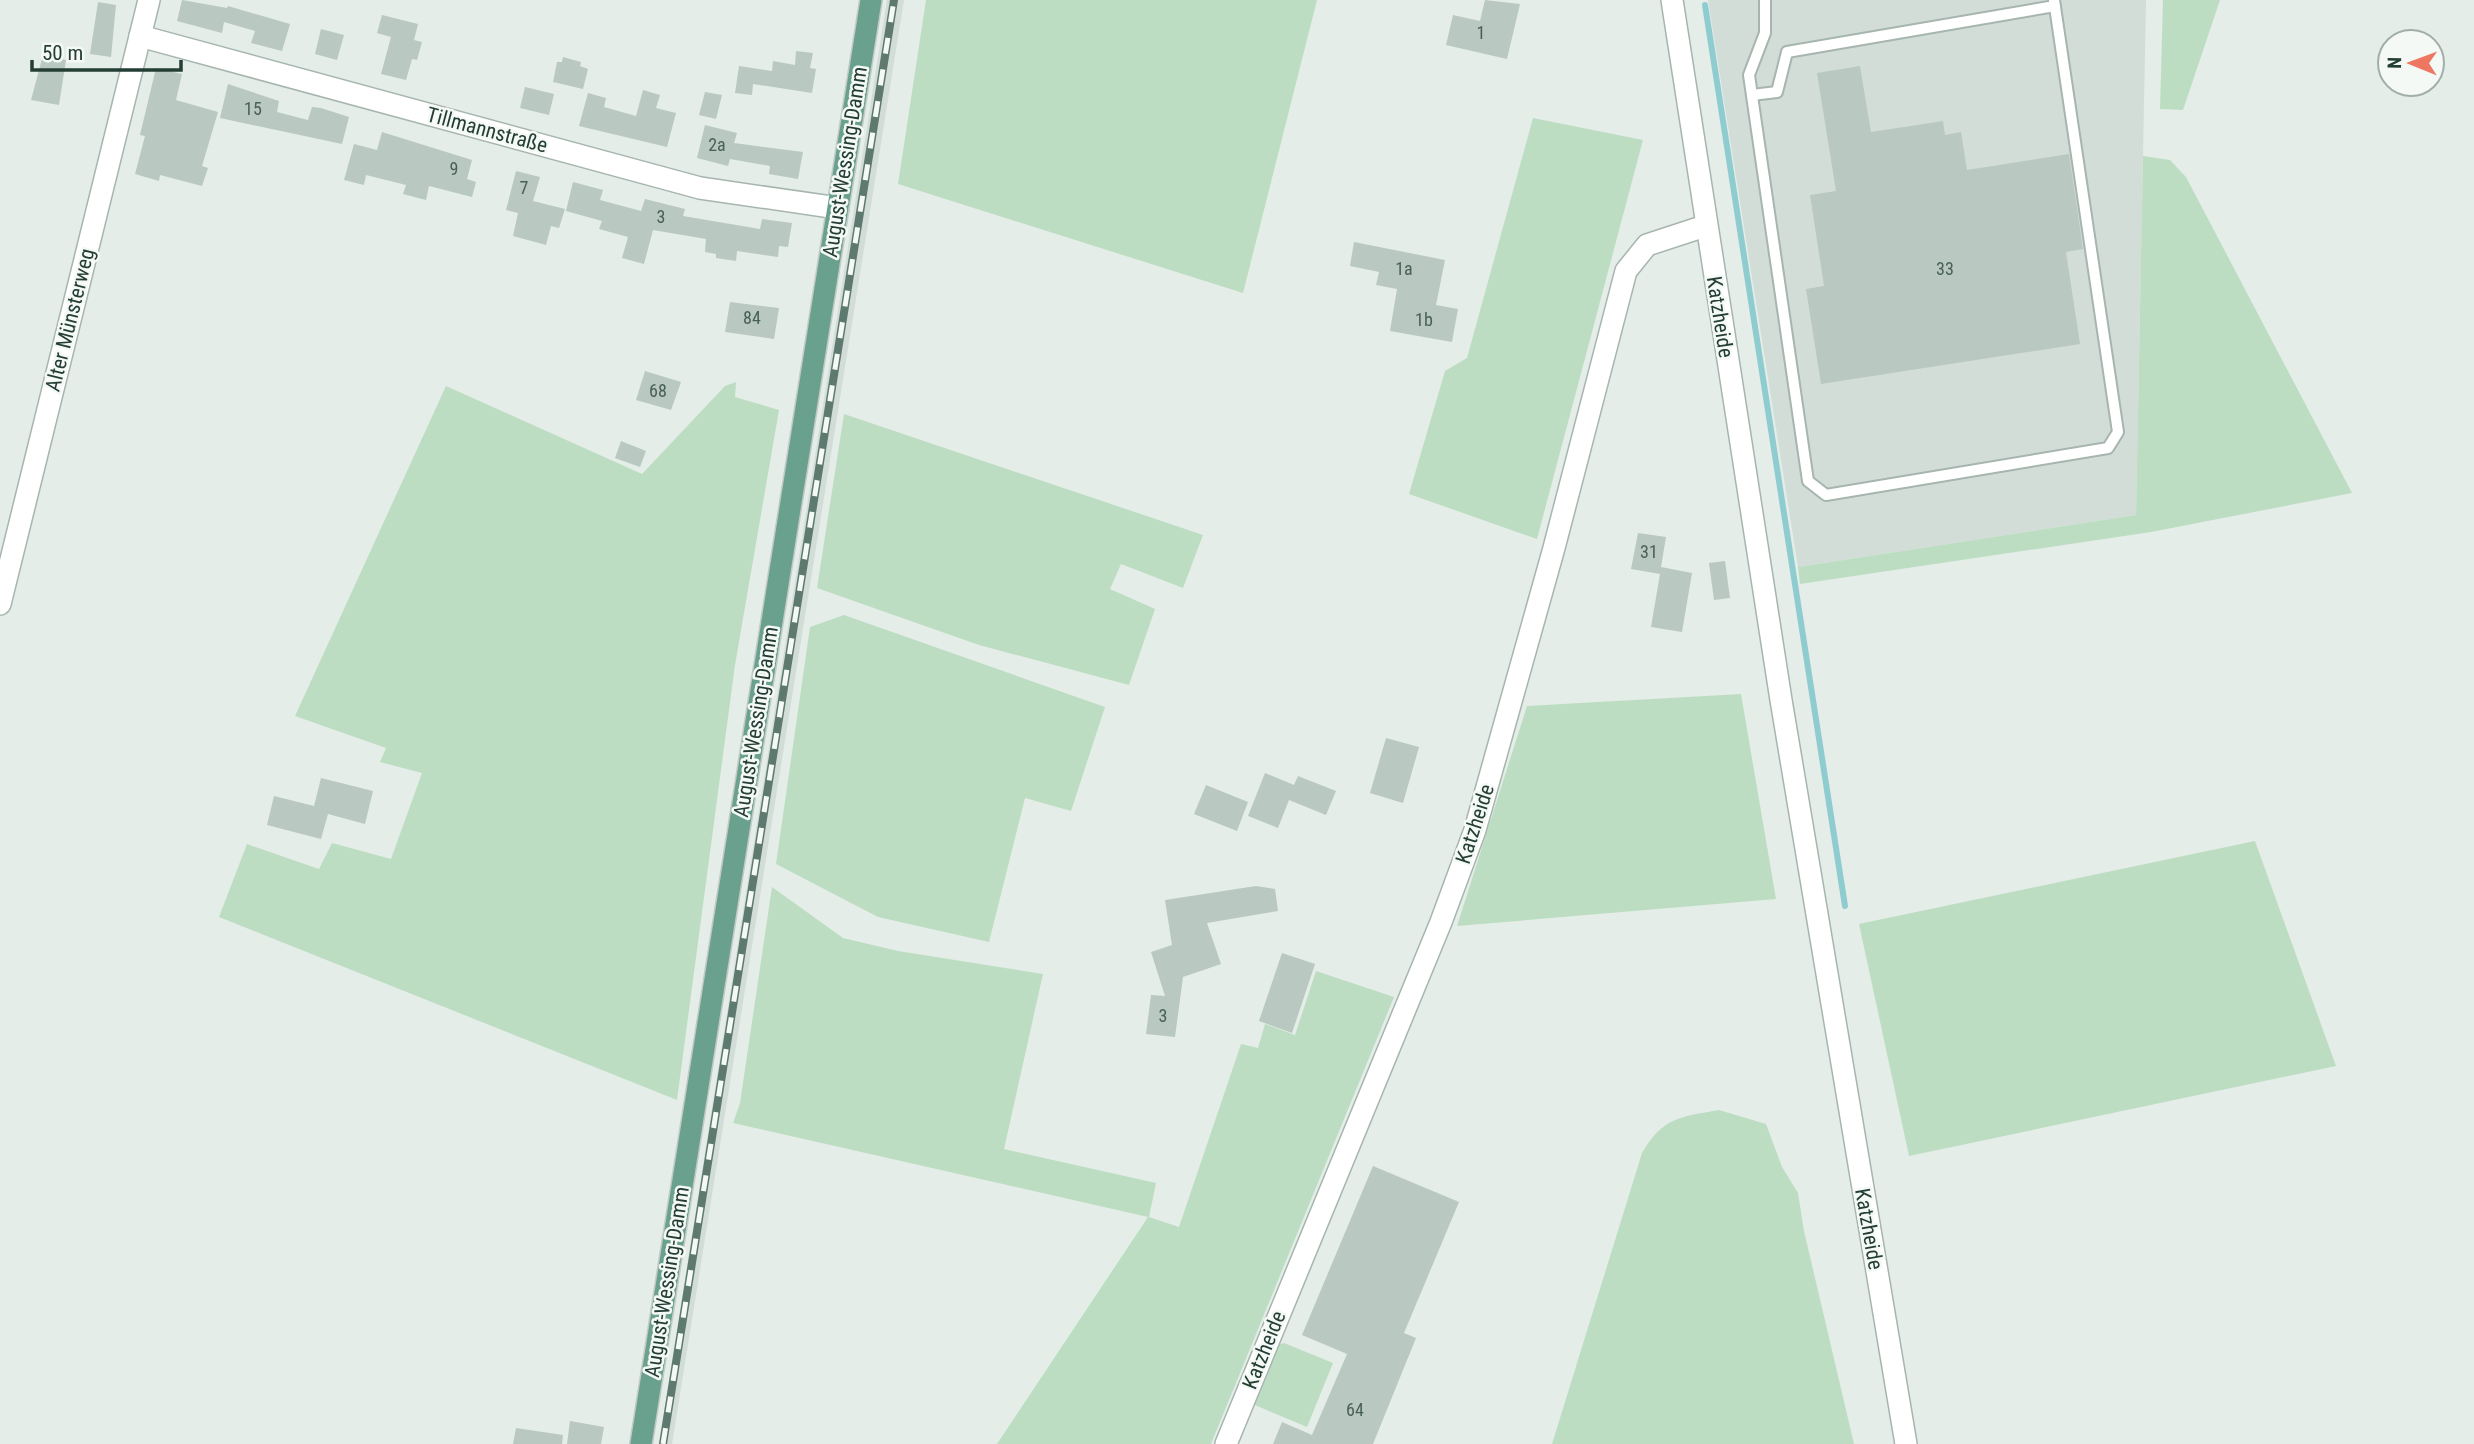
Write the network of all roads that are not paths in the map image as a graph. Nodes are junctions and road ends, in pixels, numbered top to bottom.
1 (149, 0) edge
2 (871, 0) edge
3 (1672, 0) edge
4 (1765, 0) edge
5 (2054, 3) edge
6 (140, 36) junction
7 (1752, 95) junction
8 (838, 208) junction
9 (1705, 226) junction
10 (0, 604) edge
11 (641, 1444) edge
12 (1226, 1444) edge
13 (1906, 1444) edge

1 - 6 street, Alter Münsterweg
2 - 8 main road, August-Wessing-Damm
3 - 9 street, Katzheide
4 - 7 lane
5 - 7 lane
5 - 7 lane
6 - 8 street, Tillmannstraße
6 - 10 street, Alter Münsterweg
8 - 11 main road, August-Wessing-Damm
9 - 12 street, Katzheide
9 - 13 street, Katzheide

